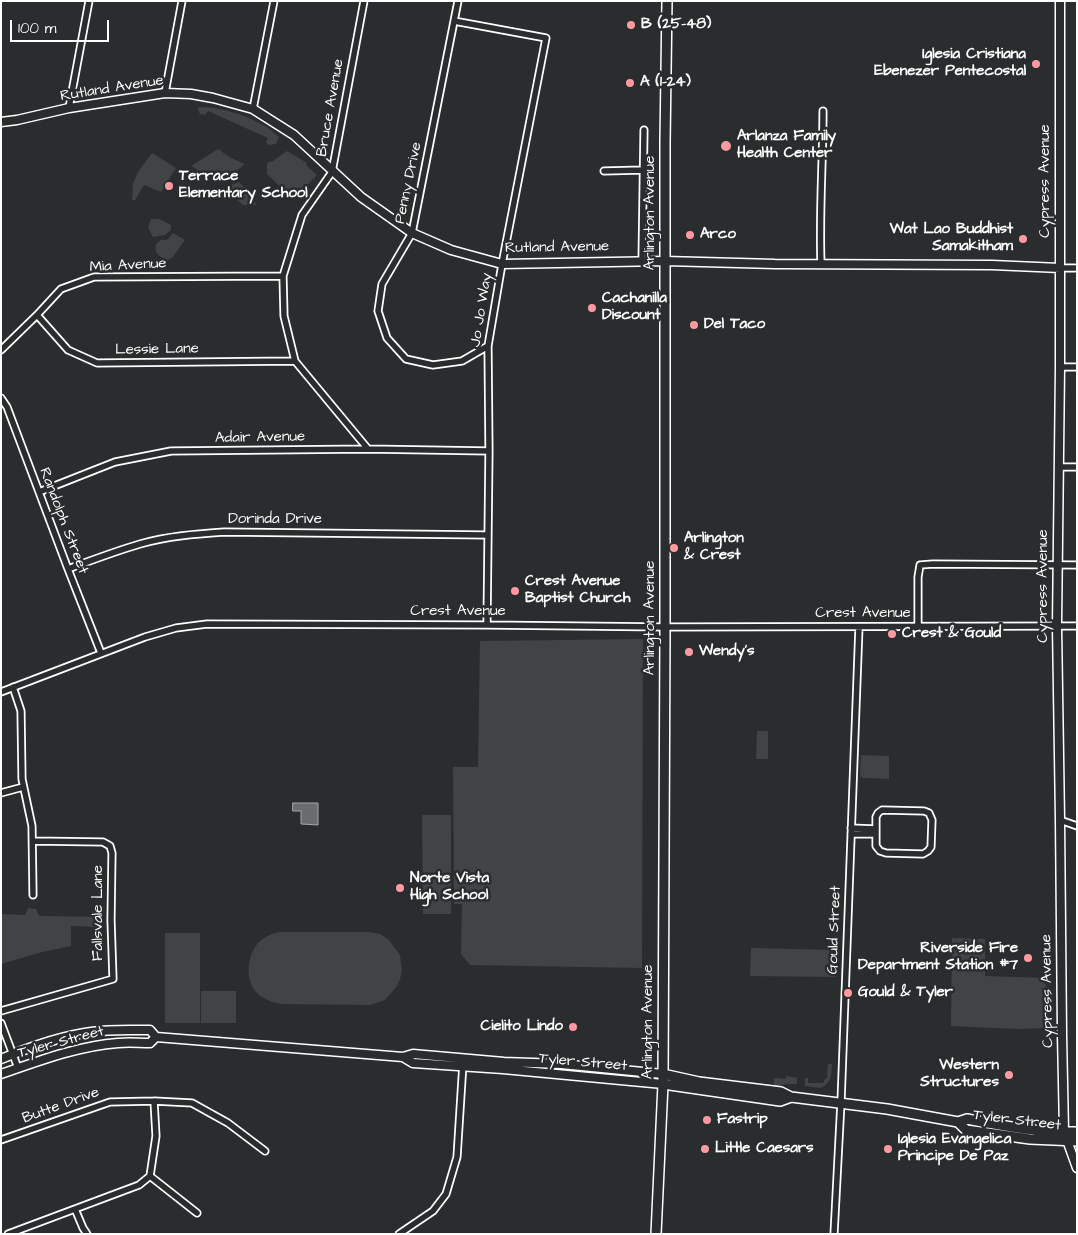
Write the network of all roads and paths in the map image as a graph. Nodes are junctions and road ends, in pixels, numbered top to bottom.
1 (89, 1) edge
2 (182, 1) edge
3 (274, 1) edge
4 (364, 1) edge
5 (458, 1) edge
6 (667, 1) edge
7 (1060, 1) edge
8 (454, 21) junction
9 (165, 93) junction
10 (69, 108) junction
11 (253, 110) junction
12 (822, 111) dead end
13 (1, 122) edge
14 (644, 130) dead end
15 (643, 170) junction
16 (604, 171) dead end
17 (332, 172) junction
18 (412, 232) junction
19 (642, 261) junction
20 (665, 261) junction
21 (502, 264) junction
22 (821, 264) junction
23 (1060, 268) junction
24 (1077, 268) edge
25 (283, 276) junction
26 (36, 315) junction
27 (488, 346) junction
28 (1, 350) edge
29 (295, 361) junction
30 (1060, 367) junction
31 (1077, 367) edge
32 (1, 398) edge
33 (368, 450) junction
34 (489, 451) junction
35 (1059, 467) junction
36 (1077, 467) edge
37 (39, 492) junction
38 (487, 535) junction
39 (1058, 565) junction
40 (1077, 565) edge
41 (68, 569) junction
42 (487, 625) junction
43 (1057, 626) junction
44 (1077, 626) edge
45 (665, 627) junction
46 (859, 627) junction
47 (918, 627) junction
48 (101, 653) junction
49 (13, 688) junction
50 (1, 692) edge
51 (23, 787) junction
52 (1, 793) edge
53 (1060, 820) junction
54 (1077, 826) edge
55 (851, 831) junction
56 (876, 831) junction
57 (33, 841) junction
58 (33, 895) dead end
59 (1, 1011) edge
60 (1, 1023) edge
61 (156, 1037) junction
62 (13, 1054) junction
63 (1, 1059) edge
64 (464, 1062) junction
65 (18, 1068) junction
66 (1, 1074) edge
67 (663, 1074) junction
68 (663, 1084) junction
69 (791, 1097) junction
70 (154, 1101) junction
71 (841, 1102) junction
72 (1077, 1132) edge
73 (1069, 1138) edge
74 (1, 1140) edge
75 (265, 1151) dead end
76 (1077, 1168) edge
77 (150, 1176) junction
78 (75, 1209) junction
79 (197, 1213) dead end
80 (8, 1234) edge
81 (87, 1234) edge
82 (399, 1234) edge
83 (656, 1234) edge
84 (834, 1234) edge

1 - 10 street
2 - 9 street
3 - 11 street
4 - 17 street, Bruce Avenue
5 - 8 street, Penny Drive
6 - 20 main road, Arlington Avenue
7 - 23 street, Cypress Avenue
8 - 18 street, Penny Drive
8 - 21 street, Jo Jo Way
9 - 10 street, Rutland Avenue
9 - 11 street, Rutland Avenue
10 - 13 street, Rutland Avenue
11 - 17 street, Rutland Avenue
12 - 22 street
14 - 15 street
15 - 16 street
15 - 19 street
17 - 18 street, Rutland Avenue
17 - 25 street, Bruce Avenue
18 - 21 street, Rutland Avenue
18 - 27 street, Penny Drive
19 - 20 street, Rutland Avenue
19 - 21 street, Rutland Avenue
20 - 22 street, Rutland Avenue
20 - 45 main road, Arlington Avenue
21 - 27 street, Jo Jo Way
22 - 23 street, Rutland Avenue
23 - 24 street, Rutland Avenue
23 - 30 street, Cypress Avenue
25 - 26 street, Mia Avenue
25 - 29 street, Bruce Avenue
26 - 28 street, Mia Avenue
26 - 29 street, Lessie Lane
27 - 34 street, Jo Jo Way
29 - 33 street, Bruce Avenue
30 - 31 street
30 - 35 street, Cypress Avenue
32 - 37 street, Randolph Street
33 - 34 street, Adair Avenue
33 - 37 street, Adair Avenue
34 - 38 street, Jo Jo Way
35 - 36 street
35 - 39 street, Cypress Avenue
37 - 41 street, Randolph Street
38 - 41 street, Dorinda Drive
38 - 42 street, Jo Jo Way
39 - 40 street
39 - 43 street, Cypress Avenue
39 - 47 street
41 - 48 street, Randolph Street
42 - 45 street, Crest Avenue
42 - 48 street, Crest Avenue
43 - 44 street, Crest Avenue
43 - 47 street, Crest Avenue
43 - 53 street, Cypress Avenue
45 - 46 street, Crest Avenue
45 - 67 main road, Arlington Avenue
46 - 47 street, Crest Avenue
46 - 55 street, Gould Street
48 - 49 street, Crest Avenue
49 - 50 street, Crest Avenue
49 - 51 street
51 - 52 street
51 - 57 street
53 - 54 street
53 - 73 street, Cypress Avenue
55 - 56 street
55 - 71 street, Gould Street
56 - 56 street
57 - 58 street
57 - 59 street, Fallsvale Lane
60 - 62 street
61 - 62 street, Tyler Street
61 - 64 street, Tyler Street
61 - 65 street, Tyler Street
62 - 63 street, Tyler Street
62 - 65 street
64 - 67 street, Tyler Street
64 - 68 street, Tyler Street
64 - 82 street
65 - 66 street, Tyler Street
67 - 68 main road, Arlington Avenue
67 - 69 main road, Tyler Street
68 - 69 main road, Tyler Street
68 - 83 main road, Arlington Avenue
69 - 71 main road, Tyler Street
70 - 74 street, Butte Drive
70 - 75 street, Butte Drive
70 - 77 street
71 - 73 main road, Tyler Street
71 - 84 street, Gould Street
72 - 73 main road, Tyler Street
73 - 76 street, Cypress Avenue
77 - 78 street
77 - 79 street
78 - 80 street
78 - 81 street

